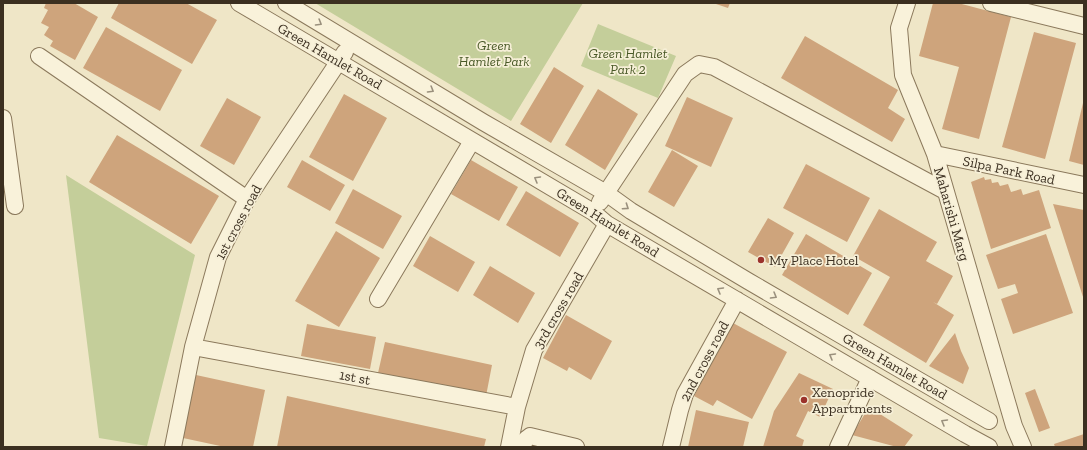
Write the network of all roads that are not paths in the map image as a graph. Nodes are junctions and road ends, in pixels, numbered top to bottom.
1 (239, 3) edge
2 (286, 3) edge
3 (907, 3) edge
4 (991, 3) edge
5 (1084, 26) edge
6 (350, 42) junction
7 (39, 56) dead end
8 (339, 62) junction
9 (3, 118) edge
10 (472, 141) junction
11 (935, 154) junction
12 (1084, 185) edge
13 (945, 191) junction
14 (606, 193) junction
15 (247, 200) junction
16 (14, 206) dead end
17 (593, 212) junction
18 (607, 224) junction
19 (378, 299) dead end
20 (737, 300) junction
21 (193, 347) junction
22 (870, 378) junction
23 (517, 407) junction
24 (992, 419) junction
25 (1014, 426) junction
26 (984, 444) edge
27 (173, 447) edge
28 (509, 447) edge
29 (523, 447) edge
30 (576, 447) edge
31 (671, 447) edge
32 (838, 447) edge
33 (1023, 447) edge

1 - 8 street, Green Hamlet Road
2 -> 6 street, Green Hamlet Road
3 - 11 street, Maharishi Marg
4 - 5 street
6 - 8 street, 1st cross road
6 -> 14 street, Green Hamlet Road
7 - 15 street
8 - 10 street, Green Hamlet Road
8 - 15 street, 1st cross road
9 - 16 street
17 -> 10 street, Green Hamlet Road
10 - 19 street
11 - 12 street, Silpa Park Road
11 - 13 street, Maharishi Marg
13 - 14 street
13 - 25 street, Maharishi Marg
14 - 17 street
14 -> 24 street, Green Hamlet Road
15 - 21 street, 1st cross road
17 - 18 street, Green Hamlet Road
20 -> 18 street, Green Hamlet Road
18 - 23 street, 3rd cross road
22 -> 20 street, Green Hamlet Road
20 - 31 street, 2nd cross road
21 - 23 street, 1st st
21 - 27 street, 1st cross road
26 -> 22 street, Green Hamlet Road
22 - 32 street
23 - 28 street, 3rd cross road
24 - 25 street, Green Hamlet Road
24 - 26 street
25 - 33 street, Maharishi Marg
29 - 30 street

